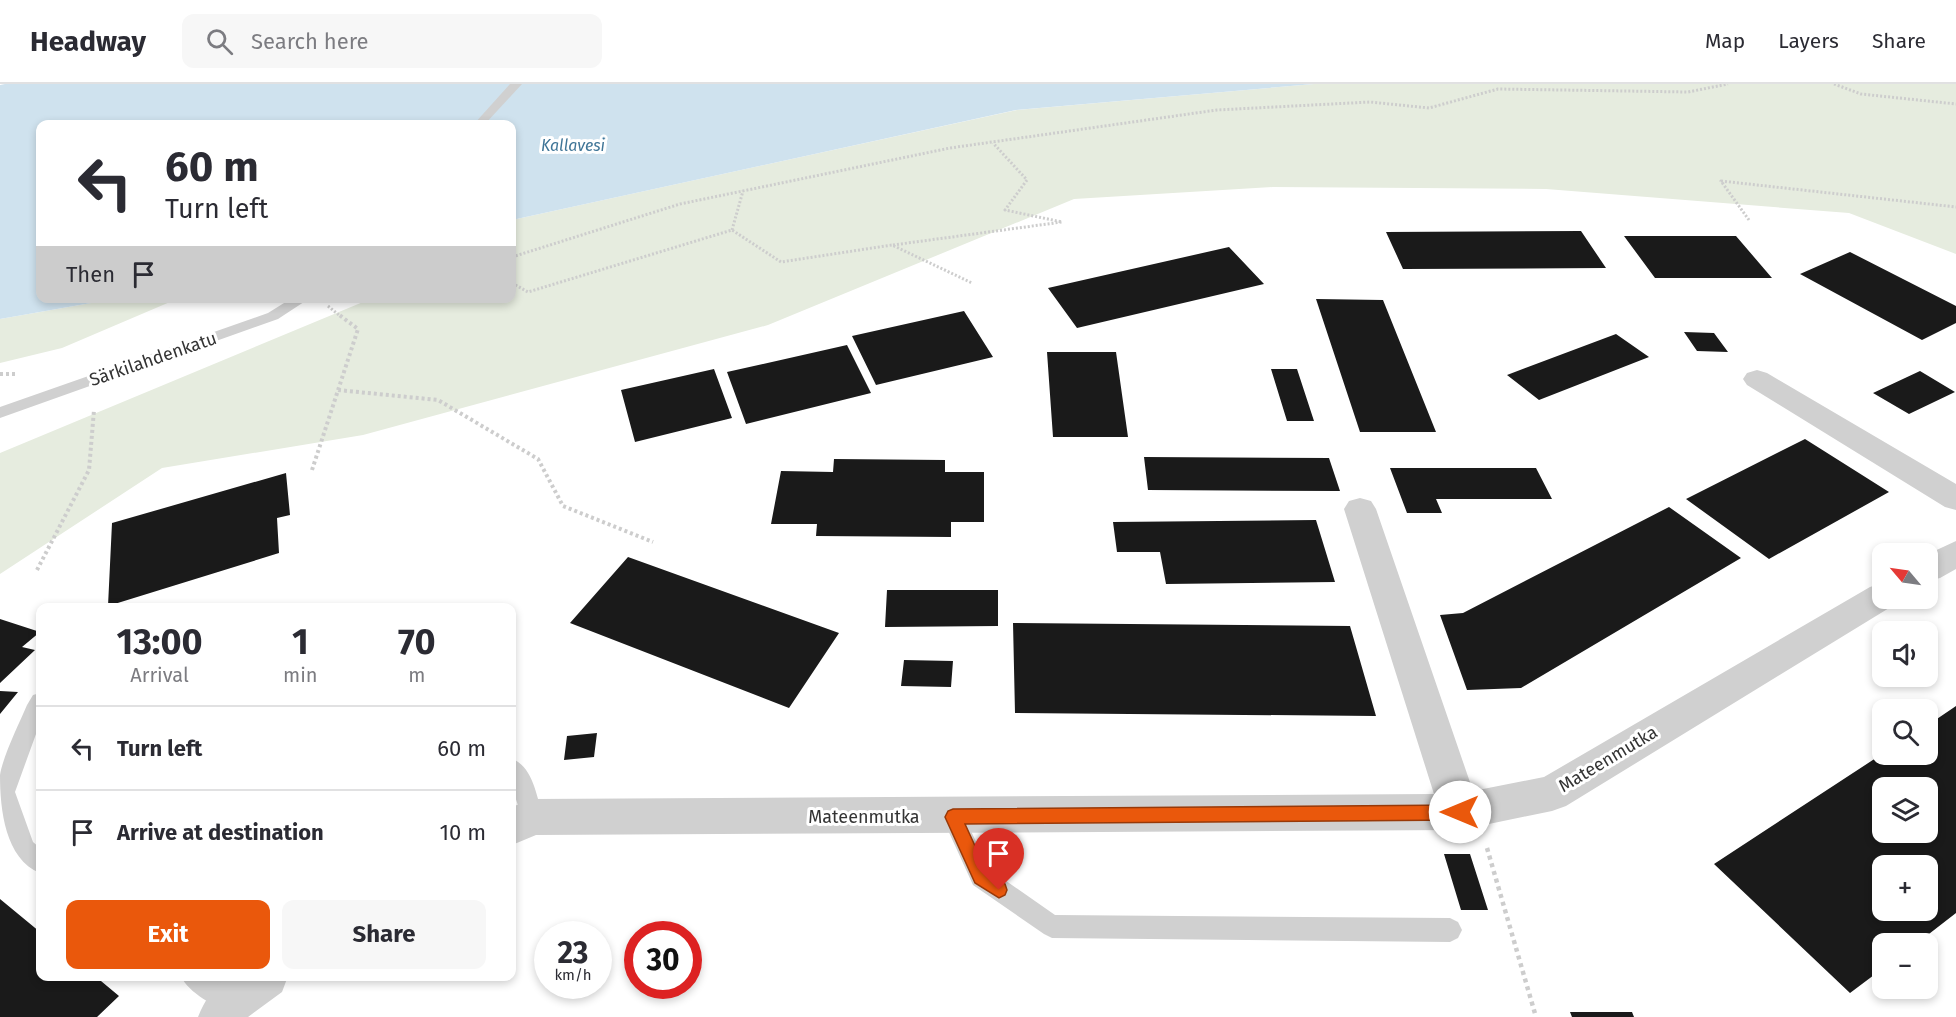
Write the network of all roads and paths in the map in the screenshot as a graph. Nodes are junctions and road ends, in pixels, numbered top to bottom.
1 (516, 84) edge
2 (1728, 84) edge
3 (1834, 84) edge
4 (1956, 104) edge
5 (483, 120) edge
6 (993, 142) junction
7 (743, 191) junction
8 (1956, 207) edge
9 (1749, 220) dead end
10 (732, 230) junction
11 (892, 245) junction
12 (516, 256) edge
13 (972, 283) dead end
14 (516, 285) edge
15 (295, 303) edge
16 (328, 306) dead end
17 (1757, 379) dead end
18 (338, 390) junction
19 (95, 399) dead end
20 (0, 413) edge
21 (312, 470) dead end
22 (1956, 499) edge
23 (1360, 509) dead end
24 (653, 542) dead end
25 (1956, 553) edge
26 (1938, 564) edge
27 (37, 570) dead end
28 (1872, 602) edge
29 (36, 708) edge
30 (516, 773) edge
31 (1460, 812) junction
32 (953, 817) junction
33 (522, 822) edge
34 (1487, 846) dead end
35 (36, 859) edge
36 (1450, 930) dead end
37 (204, 981) edge
38 (240, 998) edge
39 (1536, 1017) edge

1 - 5 lane
2 - 6 path
3 - 4 path
6 - 7 path
6 - 11 path
7 - 10 path
7 - 12 path
8 - 9 path
10 - 11 path
10 - 14 path
11 - 13 path
15 - 20 lane, Särkilahdenkatu
16 - 18 path
17 - 22 street
18 - 21 path
18 - 24 path
19 - 27 path
23 - 31 street
25 - 26 street
28 - 31 street, Mateenmutka
29 - 35 lane
30 - 33 lane
31 - 32 street, Mateenmutka
32 - 33 street, Mateenmutka
32 - 36 lane
34 - 39 path
37 - 38 lane

